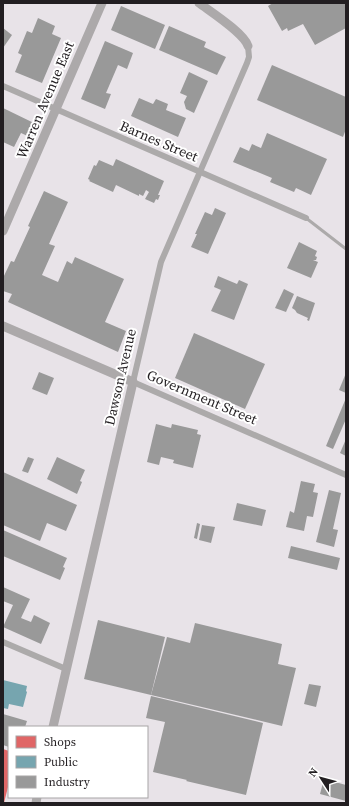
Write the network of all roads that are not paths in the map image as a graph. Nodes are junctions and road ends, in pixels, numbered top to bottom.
1 (102, 3) edge
2 (199, 3) edge
3 (248, 46) joint
4 (3, 86) edge
5 (57, 110) junction
6 (200, 172) junction
7 (306, 218) joint
8 (3, 231) edge
9 (346, 249) edge
10 (3, 326) edge
11 (133, 382) junction
12 (346, 475) edge
13 (3, 642) edge
14 (66, 669) junction
15 (53, 726) edge

1 - 5 street, Warren Avenue East
2 - 3 street
3 - 6 street, Dawson Avenue
4 - 5 street, Barnes Street
5 - 6 street, Barnes Street
5 - 8 street, Warren Avenue East
6 - 7 street, Barnes Street
6 - 11 street, Dawson Avenue
7 - 9 lane
10 - 11 street, Government Street
11 - 12 street, Government Street
11 - 14 street, Dawson Avenue
13 - 14 street
14 - 15 street, Dawson Avenue

